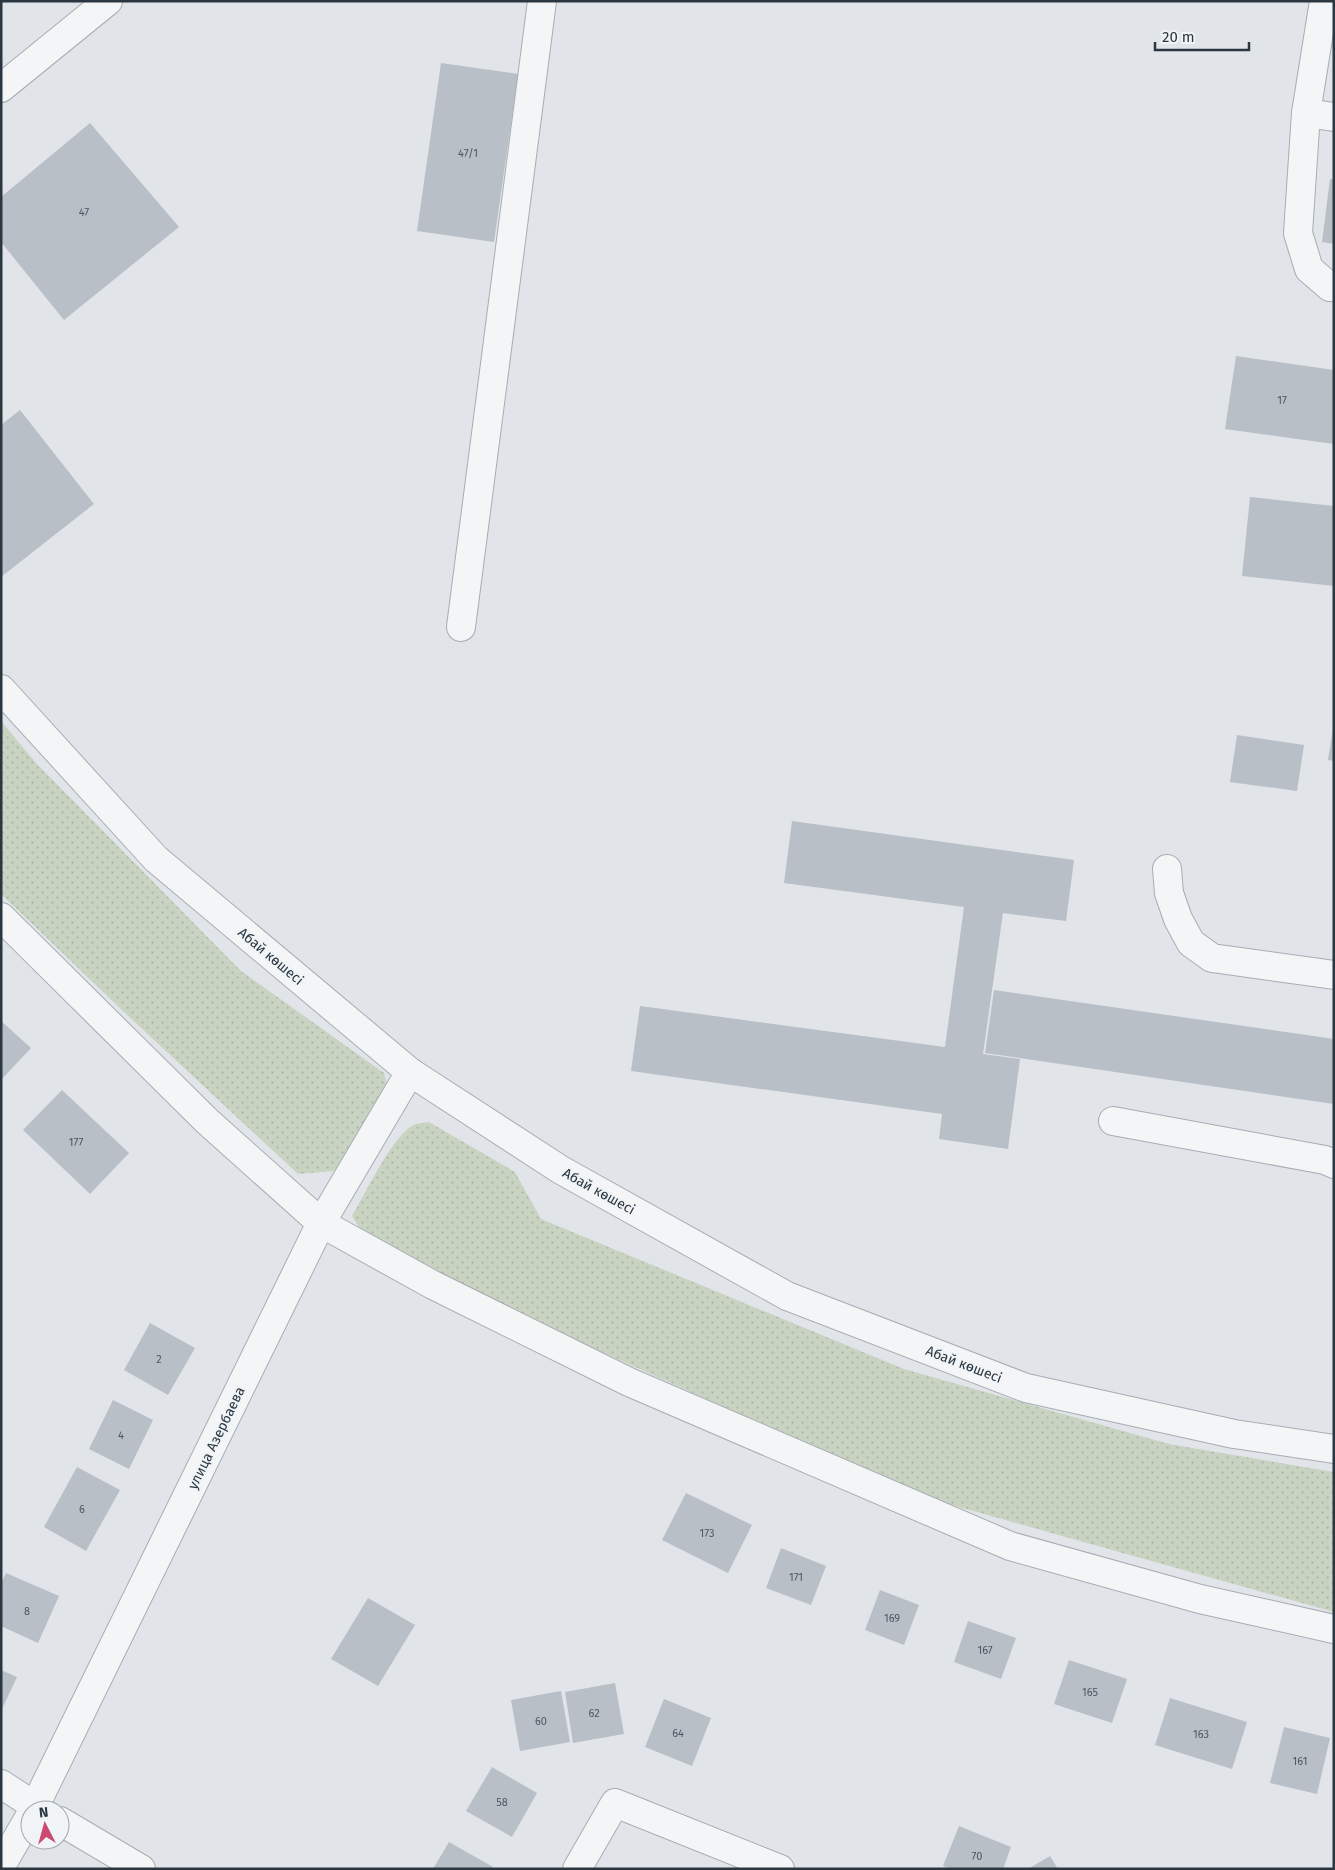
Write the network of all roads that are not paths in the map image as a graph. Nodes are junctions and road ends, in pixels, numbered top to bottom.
1 (108, 1) edge
2 (542, 1) edge
3 (1324, 1) edge
4 (1, 88) edge
5 (1306, 114) junction
6 (1334, 117) edge
7 (1334, 288) edge
8 (461, 626) dead end
9 (1, 689) edge
10 (1167, 869) dead end
11 (1, 917) edge
12 (1334, 975) edge
13 (410, 1072) junction
14 (1113, 1121) dead end
15 (1334, 1164) edge
16 (322, 1223) junction
17 (1334, 1449) edge
18 (1334, 1629) edge
19 (1, 1784) edge
20 (21, 1800) edge
21 (40, 1800) edge
22 (70, 1827) edge
23 (20, 1835) edge
24 (1, 1866) edge
25 (141, 1869) edge
26 (577, 1869) edge
27 (780, 1869) edge

1 - 4 street
2 - 8 street
3 - 5 street
5 - 6 street
5 - 7 street
9 - 13 street, Абай көшесі
10 - 12 street
11 - 16 street
13 - 16 street, улица Азербаева
13 - 17 street, Абай көшесі
14 - 15 street
16 - 18 street
16 - 21 street, улица Азербаева
19 - 20 street
22 - 25 street
23 - 24 street, улица Азербаева
26 - 27 street

